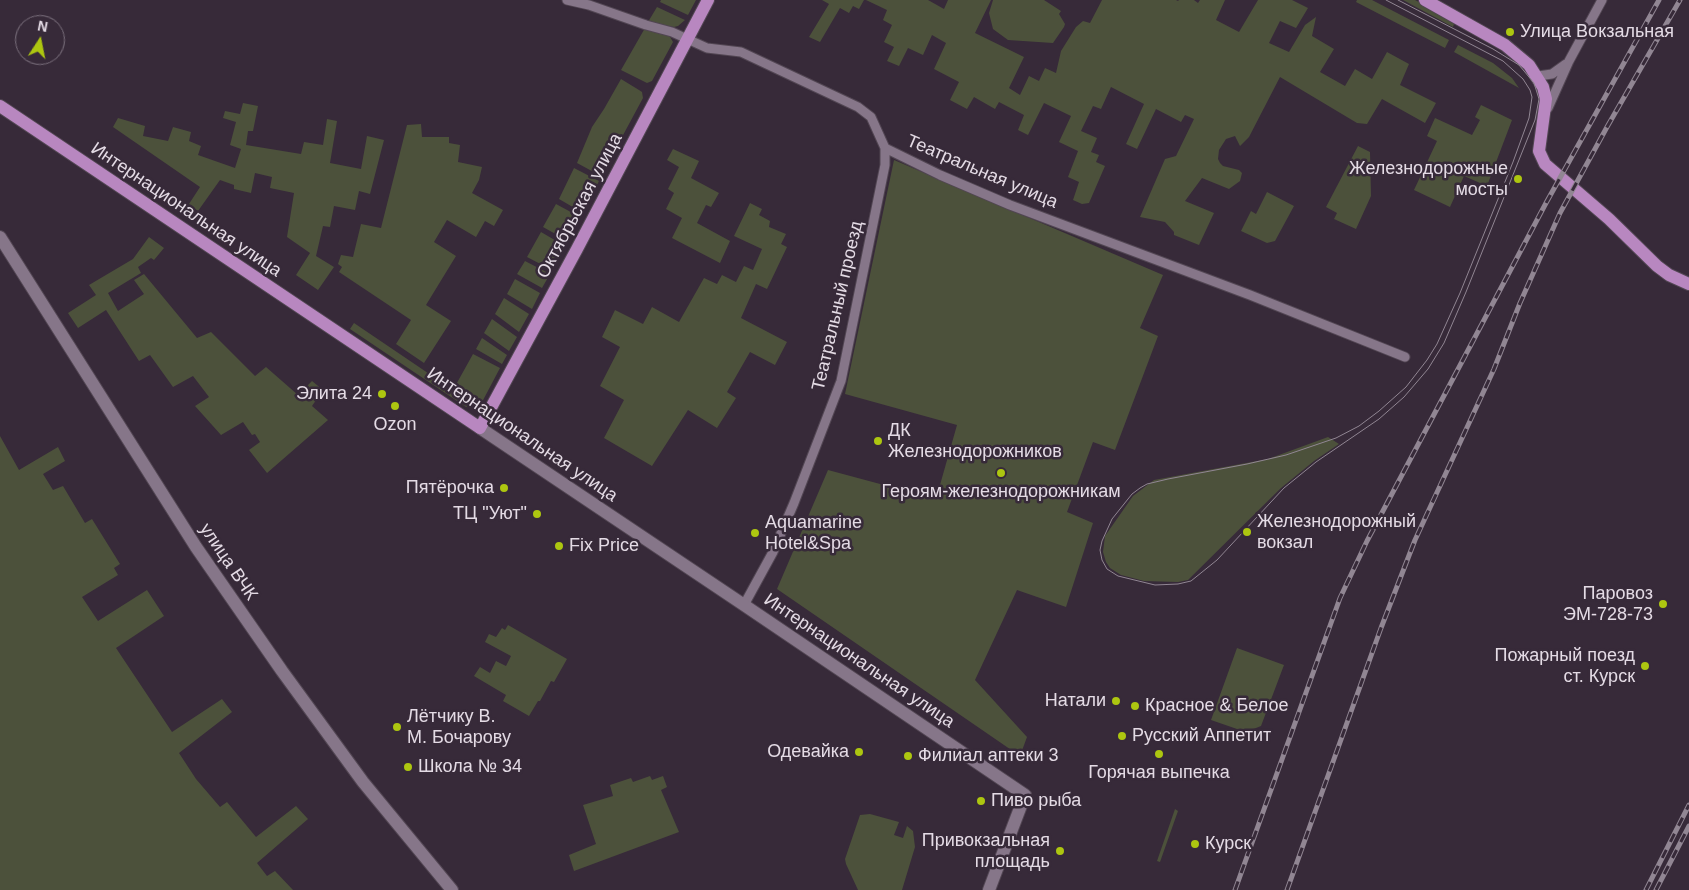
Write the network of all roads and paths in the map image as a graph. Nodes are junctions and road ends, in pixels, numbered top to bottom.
1 (567, 0) edge
2 (708, 0) edge
3 (1425, 0) edge
4 (1602, 0) edge
5 (688, 38) junction
6 (1569, 62) junction
7 (1538, 76) junction
8 (0, 106) edge
9 (1542, 125) junction
10 (885, 148) junction
11 (0, 237) edge
12 (1689, 284) edge
13 (1405, 357) dead end
14 (480, 428) junction
15 (744, 605) junction
16 (452, 890) edge
17 (989, 890) edge

1 - 5 street, Театральная улица
2 - 5 main road, Октябрьская улица
3 - 7 main road
4 - 6 street
5 - 10 street, Театральная улица
5 - 14 main road, Октябрьская улица
6 - 7 street
6 - 9 street
7 - 9 main road
8 - 14 main road, Интернациональная улица
9 - 12 main road
10 - 13 street, Театральная улица
10 - 15 street, Театральный проезд
11 - 16 main road, улица ВЧК
14 - 15 main road, Интернациональная улица
15 - 17 main road, Интернациональная улица

